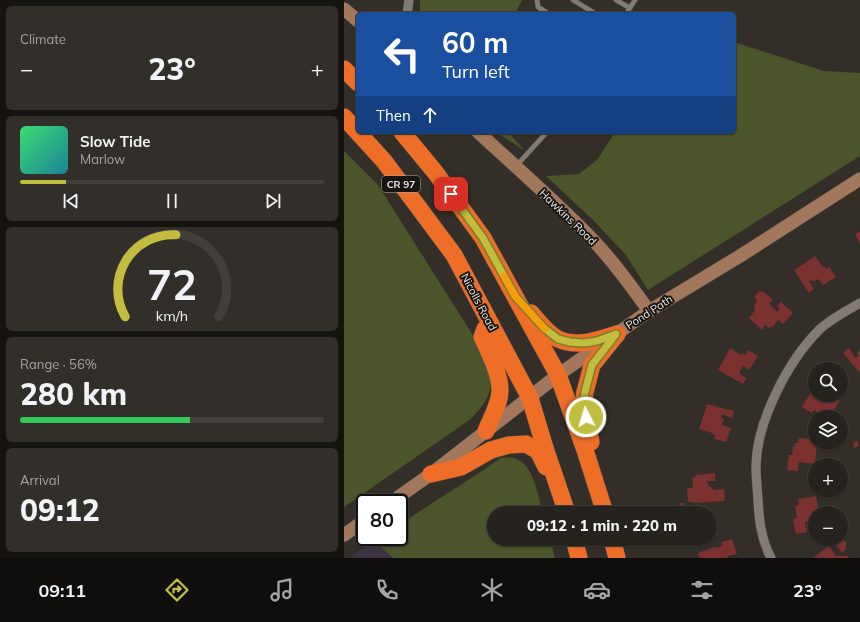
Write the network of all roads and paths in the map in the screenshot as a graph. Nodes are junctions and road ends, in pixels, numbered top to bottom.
1 (409, 0) edge
2 (537, 0) edge
3 (573, 0) edge
4 (616, 0) edge
5 (635, 0) edge
6 (630, 8) junction
7 (344, 9) edge
8 (407, 12) edge
9 (546, 12) edge
10 (593, 12) edge
11 (627, 12) edge
12 (356, 19) edge
13 (344, 69) edge
14 (356, 81) edge
15 (344, 117) edge
16 (356, 130) edge
17 (359, 134) edge
18 (404, 134) edge
19 (480, 134) edge
20 (545, 134) edge
21 (516, 167) junction
22 (860, 179) edge
23 (515, 296) junction
24 (860, 303) edge
25 (649, 311) junction
26 (490, 323) junction
27 (616, 334) junction
28 (558, 375) junction
29 (530, 398) junction
30 (486, 431) junction
31 (431, 474) junction
32 (596, 485) junction
33 (403, 494) edge
34 (565, 505) edge
35 (603, 506) edge
36 (356, 526) edge
37 (344, 535) edge
38 (576, 546) edge
39 (614, 546) edge
40 (580, 558) edge
41 (617, 558) edge
42 (771, 558) edge

1 - 8 street
2 - 9 lane
3 - 10 lane
4 - 6 lane
5 - 6 lane
6 - 11 lane
7 - 12 street
13 - 14 highway
15 - 16 highway, Nicolls Road / CR 97
17 - 26 highway, Nicolls Road / CR 97
18 - 23 highway, CR 97
19 - 21 street, Hawkins Road
20 - 21 lane
21 - 25 street, Hawkins Road
22 - 25 street, Pond Path
23 - 27 highway
23 - 28 highway, CR 97
24 - 42 street
25 - 27 street, Pond Path
26 - 29 highway, Nicolls Road / CR 97
26 - 30 highway
27 - 28 street, Pond Path
27 - 32 highway
28 - 29 street, Pond Path
28 - 32 highway, CR 97
29 - 30 street, Pond Path
29 - 34 highway, Nicolls Road / CR 97
30 - 31 street, Pond Path
31 - 33 street, Pond Path
31 - 34 highway
32 - 35 highway, CR 97
36 - 37 street
38 - 40 highway
39 - 41 highway

